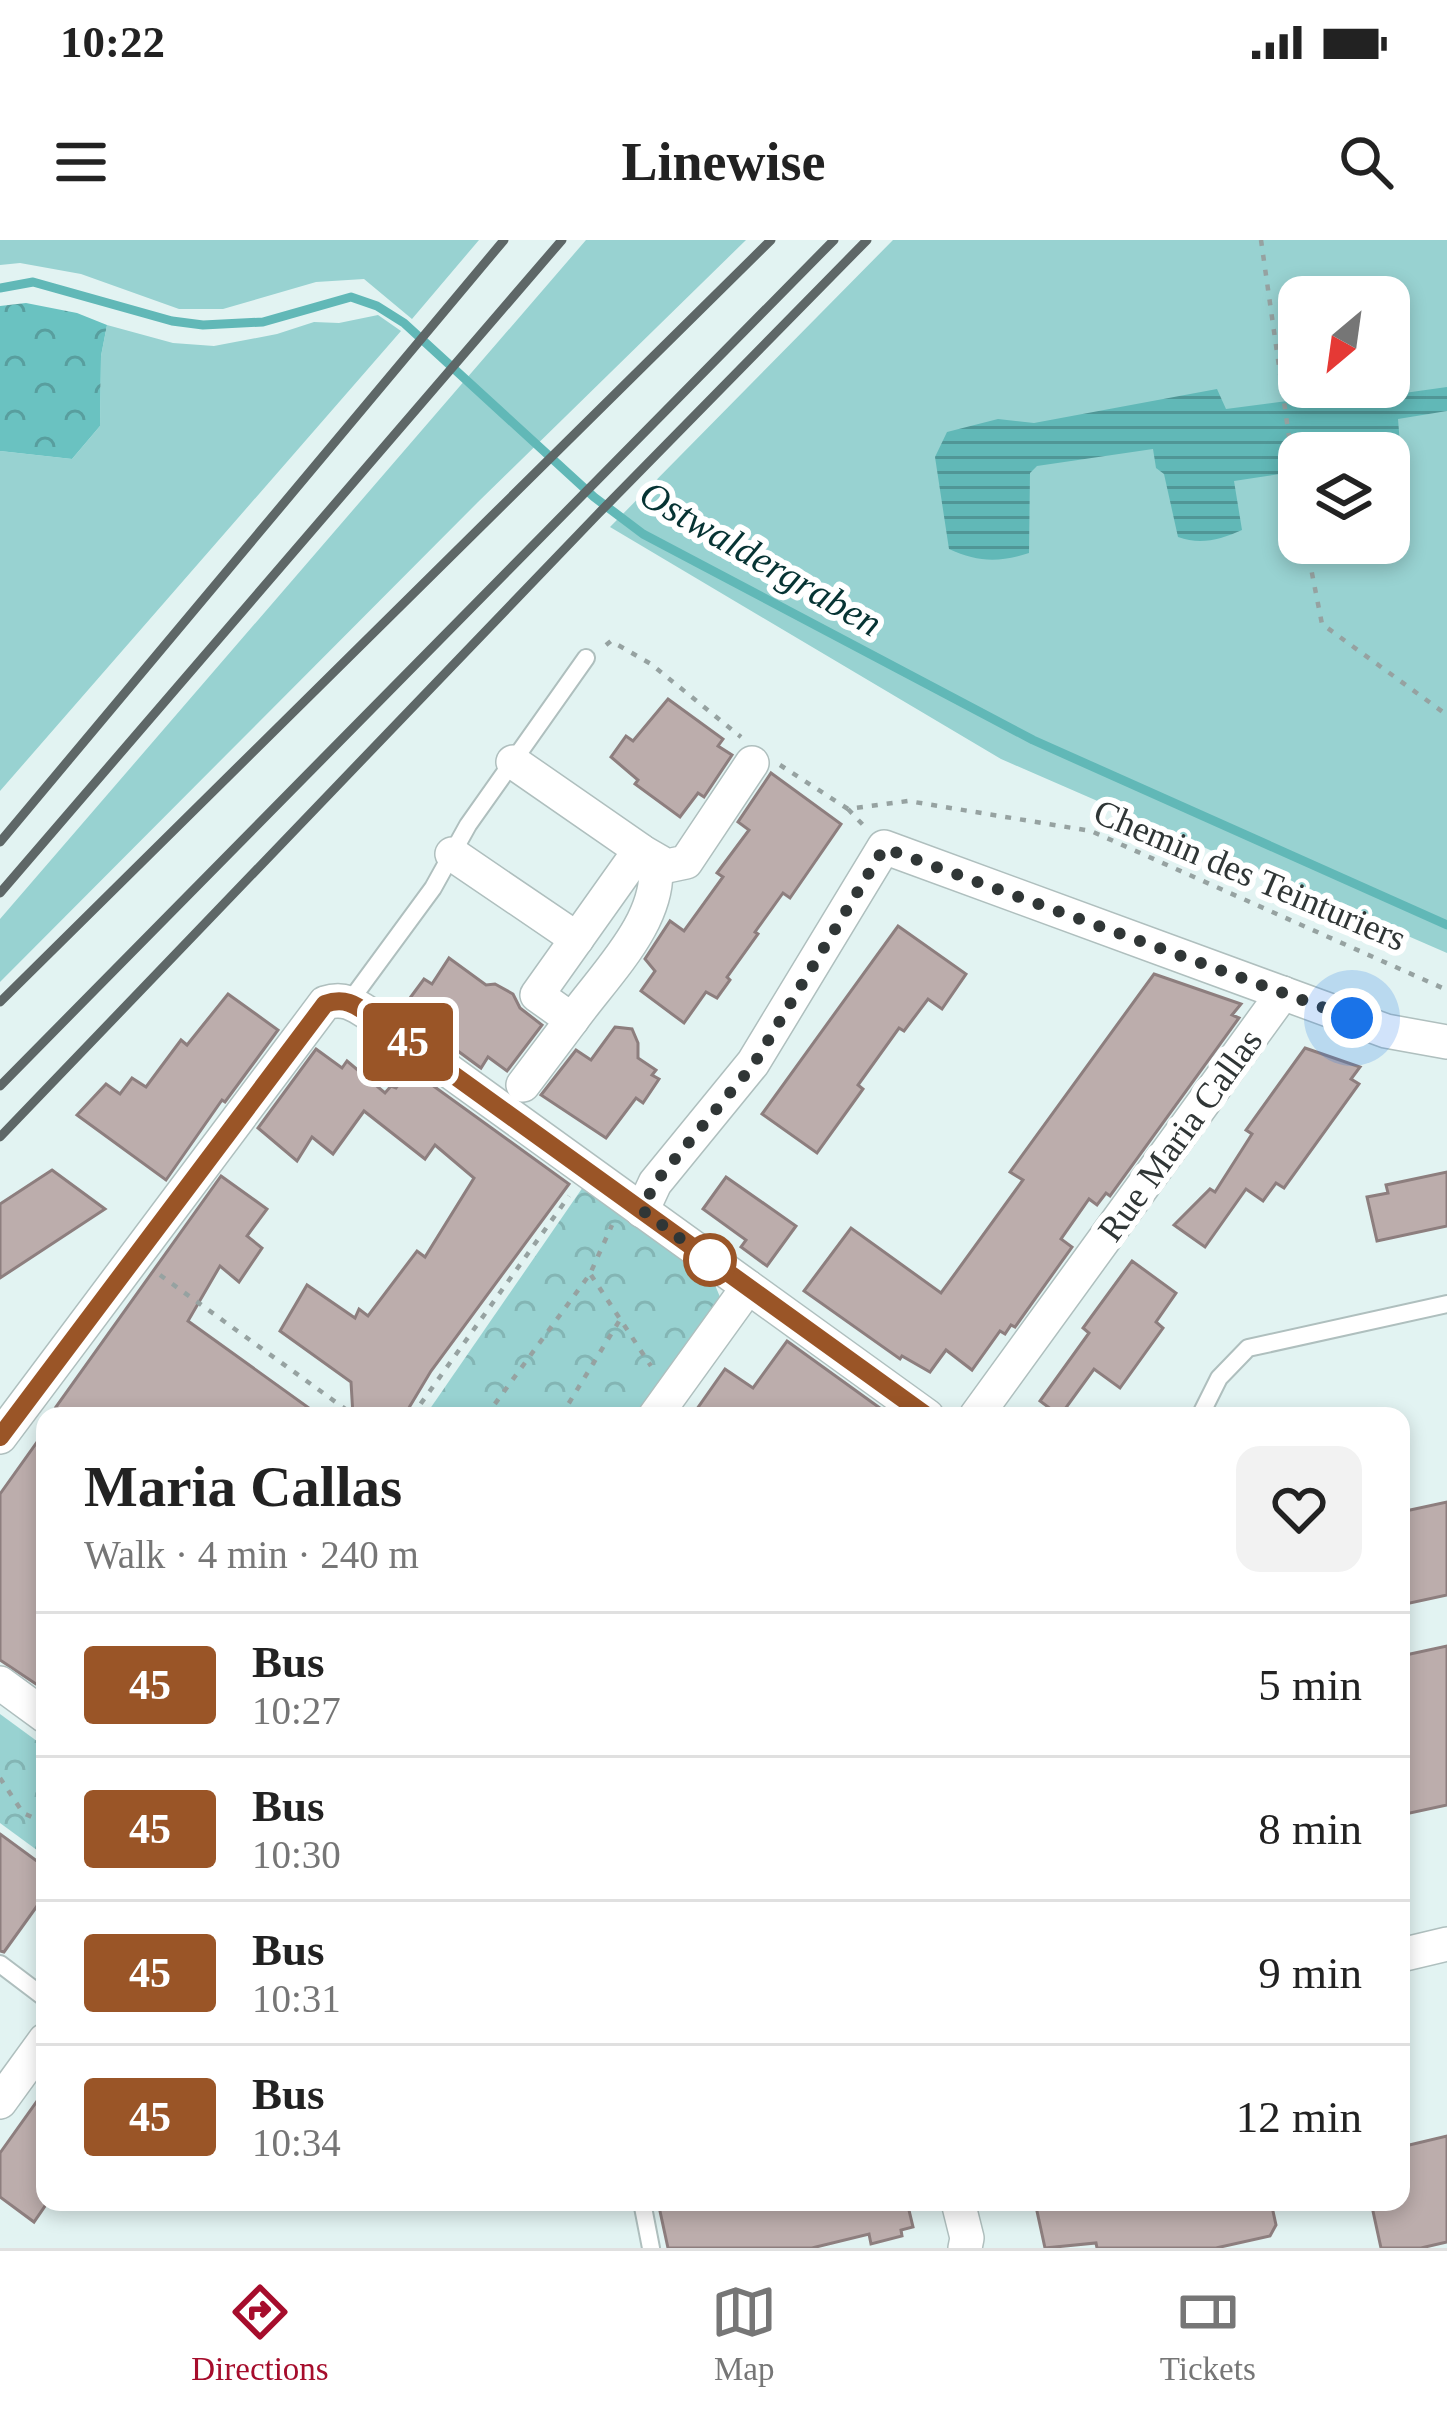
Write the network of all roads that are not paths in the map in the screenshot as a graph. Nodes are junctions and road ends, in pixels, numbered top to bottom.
1 (586, 658) road end
2 (758, 755) road end
3 (513, 762) junction
4 (452, 854) junction
5 (648, 855) junction
6 (584, 928) junction
7 (627, 944) junction
8 (1283, 993) junction
9 (350, 1001) junction
10 (572, 1020) junction
11 (1447, 1042) edge
12 (528, 1102) junction
13 (642, 1210) junction
14 (748, 1287) junction
15 (1447, 1304) edge
16 (662, 1406) edge
17 (915, 1407) edge
18 (983, 1407) edge
19 (1204, 1407) edge
20 (0, 1437) edge
21 (0, 1683) edge
22 (36, 1709) edge
23 (1447, 1944) edge
24 (1410, 1953) edge
25 (0, 1964) edge
26 (36, 1991) edge
27 (36, 2052) edge
28 (0, 2102) edge
29 (644, 2211) edge
30 (960, 2211) edge
31 (651, 2248) edge
32 (964, 2248) edge

1 - 3 lane
2 - 5 street
3 - 4 lane
3 - 5 street
4 - 6 street
4 - 9 lane
5 - 6 street
5 - 7 street
6 - 7 street
6 - 10 street
7 - 10 street
8 - 11 street, Rue Maria Callas
8 - 13 street
8 - 18 street, Rue Maria Callas
9 - 12 street
9 - 20 street
10 - 12 street
12 - 13 street
13 - 14 street
14 - 16 street
14 - 17 street
15 - 19 lane
21 - 22 street
23 - 24 street
25 - 26 lane
27 - 28 street
29 - 31 lane
30 - 32 street

